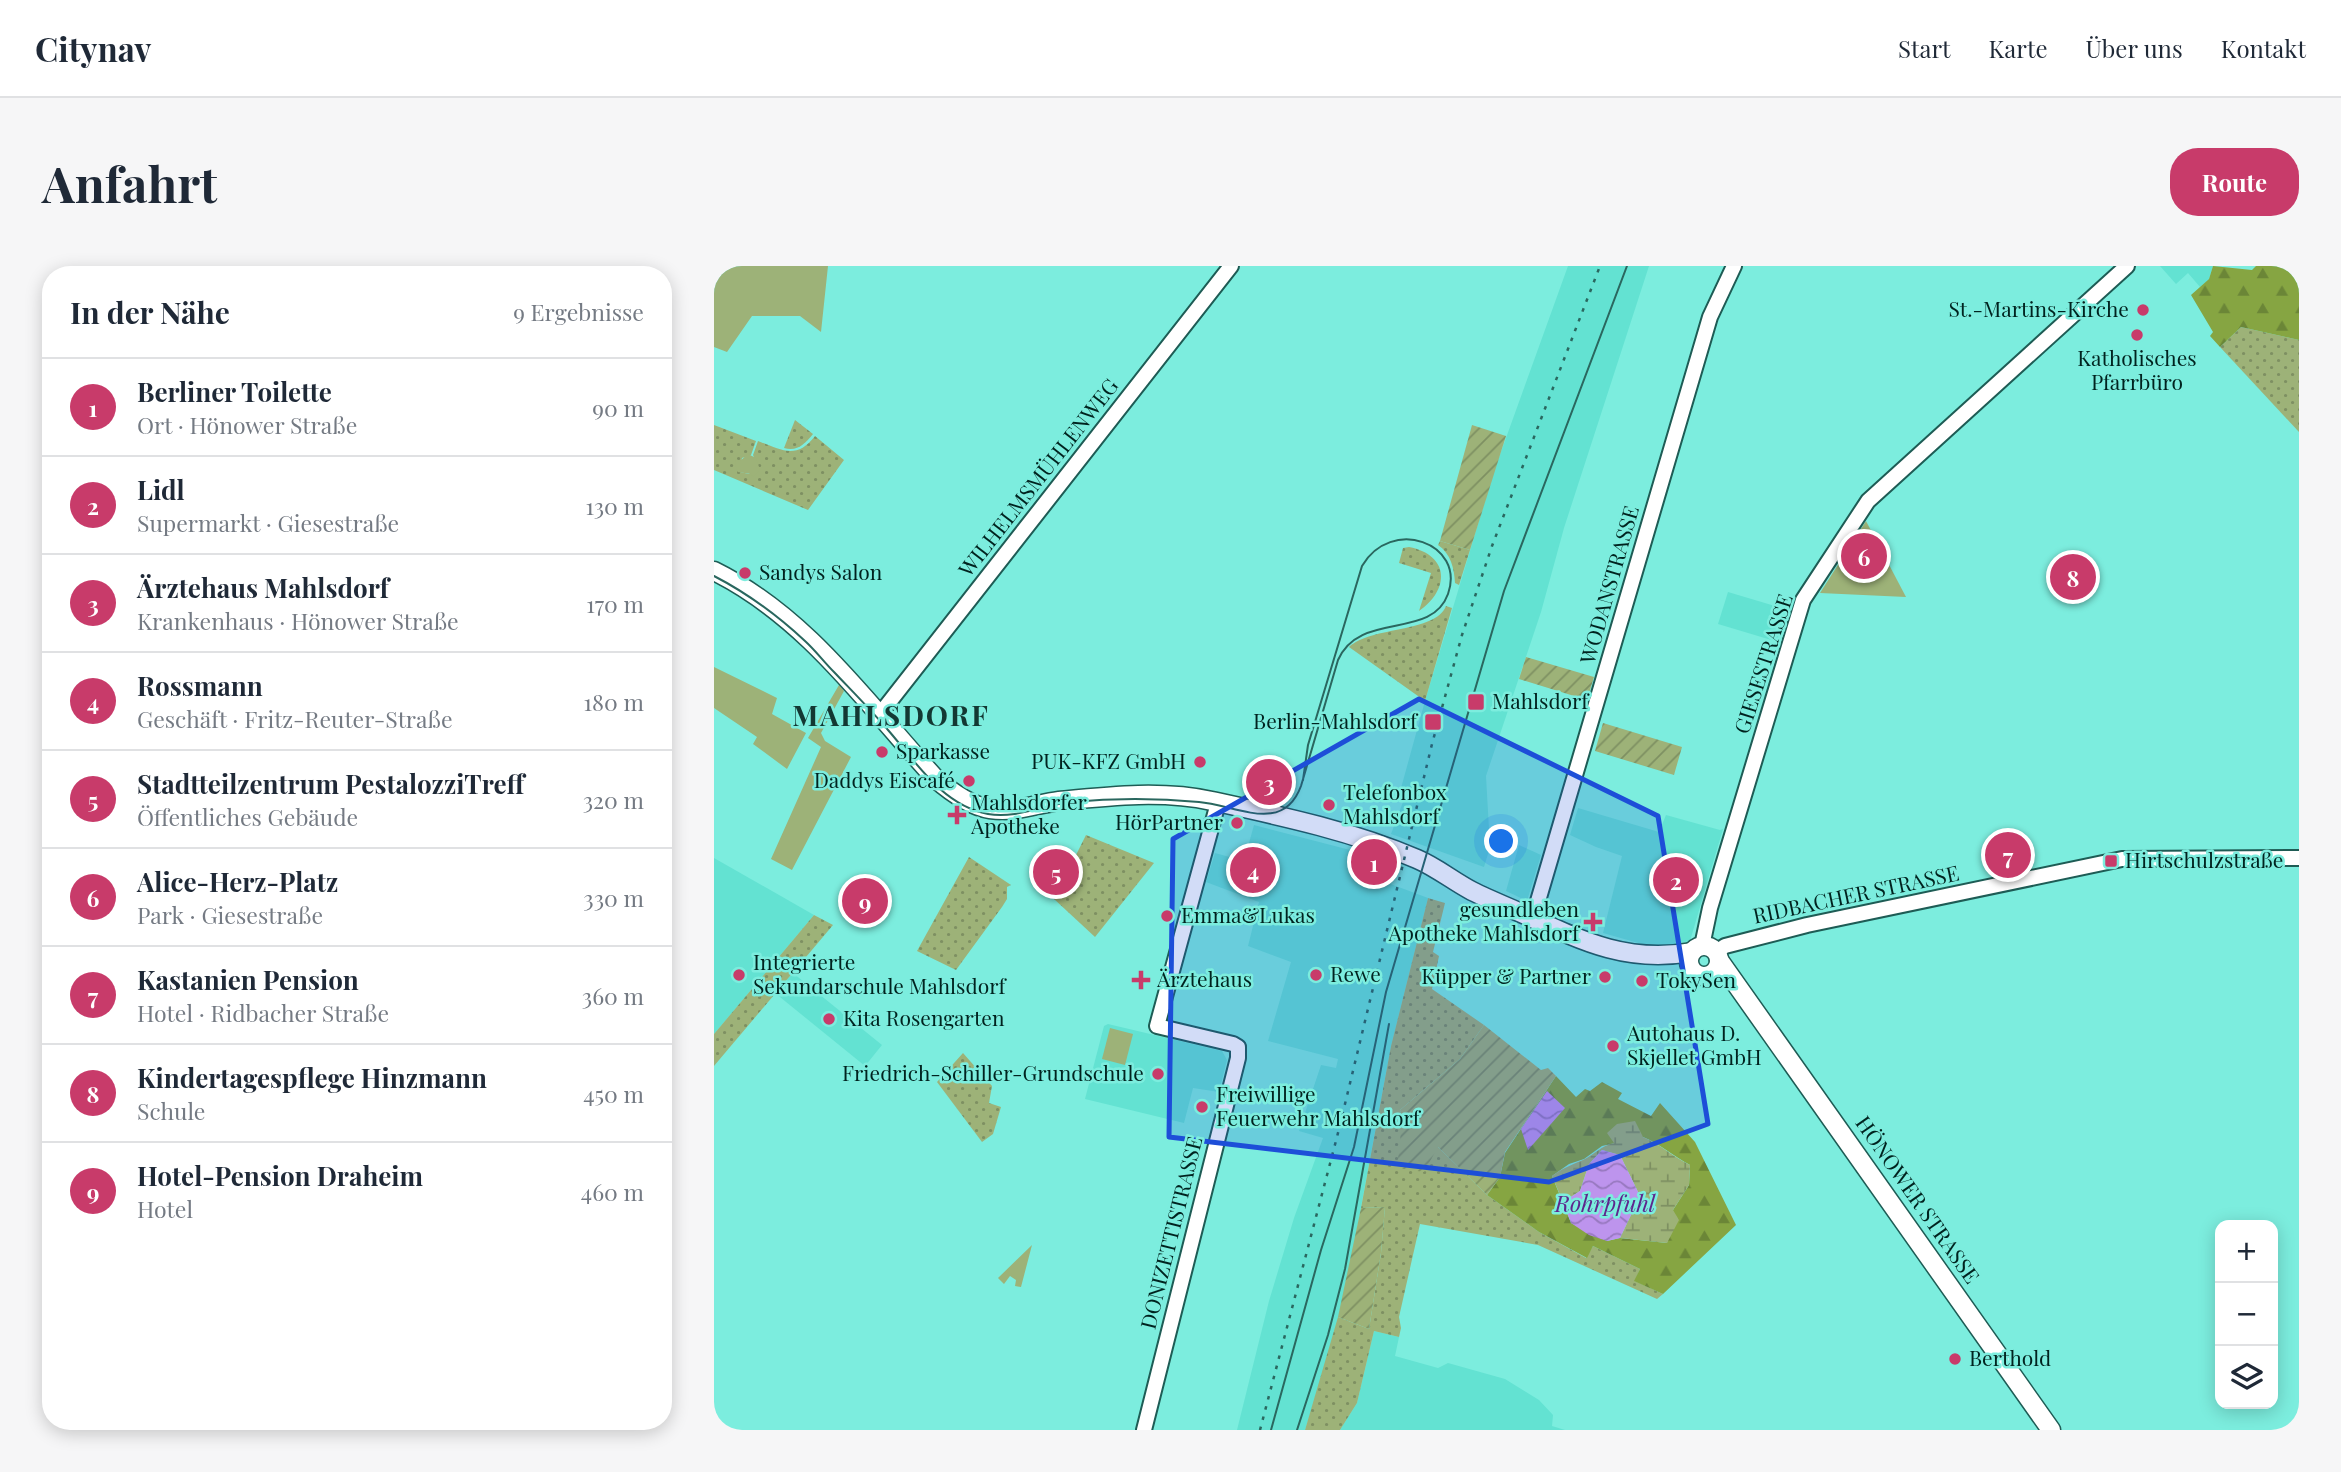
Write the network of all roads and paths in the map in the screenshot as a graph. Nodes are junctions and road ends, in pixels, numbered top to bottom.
1 (1231, 266) edge
2 (1734, 266) edge
3 (2127, 266) edge
4 (714, 571) edge
5 (880, 714) junction
6 (1218, 803) junction
7 (2299, 858) edge
8 (1533, 918) junction
9 (1704, 959) junction
10 (1144, 1430) edge
11 (2051, 1430) edge

1 - 5 street, WILHELMSMÜHLENWEG
2 - 8 street, WODANSTRASSE
3 - 9 street, GIESESTRASSE
4 - 5 main road
5 - 6 main road
6 - 8 main road
6 - 10 street, DONIZETTISTRASSE
7 - 9 street, RIDBACHER STRASSE
8 - 9 main road
9 - 11 main road, HÖNOWER STRASSE

